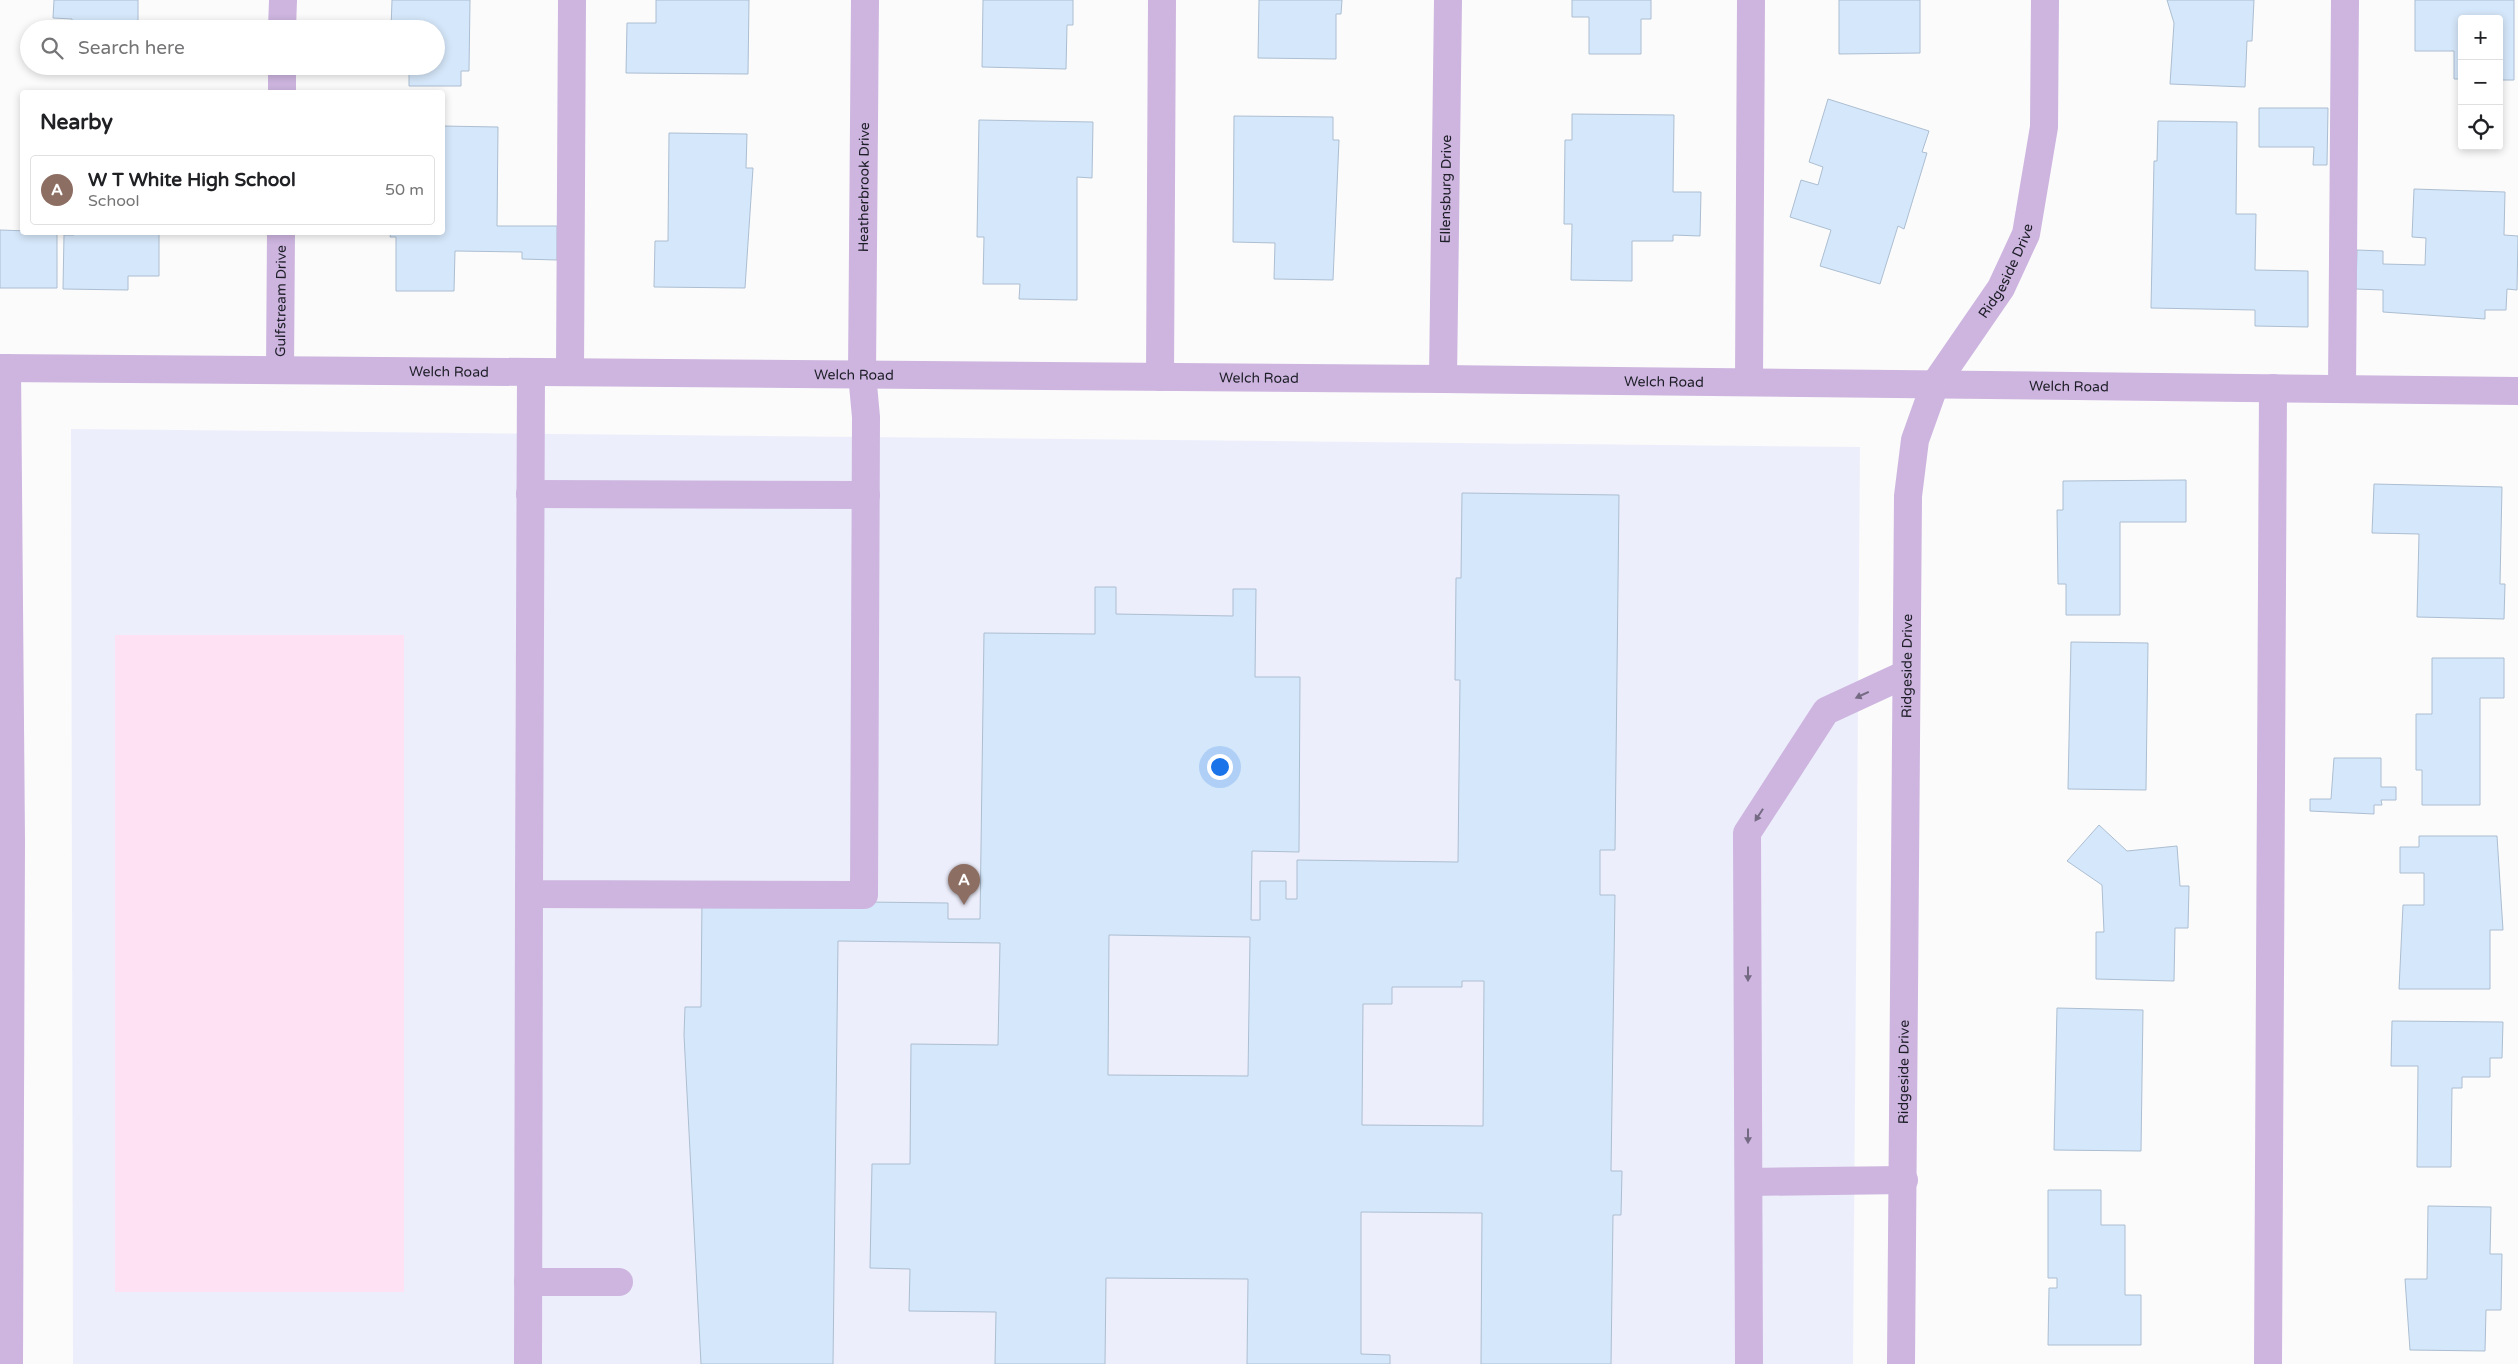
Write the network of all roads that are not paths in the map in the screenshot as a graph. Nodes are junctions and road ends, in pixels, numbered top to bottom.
1 (283, 0) edge
2 (572, 0) edge
3 (865, 0) edge
4 (1162, 0) edge
5 (1448, 0) edge
6 (1751, 0) edge
7 (2045, 0) edge
8 (2344, 0) edge
9 (282, 20) edge
10 (282, 75) edge
11 (282, 90) edge
12 (281, 235) edge
13 (4, 368) edge
14 (280, 370) junction
15 (531, 372) junction
16 (570, 372) junction
17 (862, 374) junction
18 (1160, 377) junction
19 (1443, 379) junction
20 (1749, 382) junction
21 (1935, 384) junction
22 (2272, 388) junction
23 (2342, 389) junction
24 (2518, 391) edge
25 (530, 494) junction
26 (866, 495) junction
27 (1906, 674) junction
28 (6, 841) edge
29 (529, 894) junction
30 (1904, 1180) junction
31 (1749, 1182) junction
32 (5, 1214) edge
33 (528, 1282) junction
34 (619, 1282) dead end
35 (4, 1327) edge
36 (9, 1364) edge
37 (528, 1364) edge
38 (1749, 1364) edge
39 (1901, 1364) edge
40 (2268, 1364) edge

1 - 9 street
2 - 16 street
3 - 17 street, Heatherbrook Drive
4 - 18 street
5 - 19 street, Ellensburg Drive
6 - 20 street
7 - 21 street, Ridgeside Drive
8 - 23 street
10 - 11 street
12 - 14 street, Gulfstream Drive
13 - 14 street, Welch Road
13 - 28 street
14 - 15 street, Welch Road
15 - 16 street, Welch Road
15 - 25 street
16 - 17 street, Welch Road
17 - 18 street, Welch Road
17 - 26 street, Heatherbrook Drive
18 - 19 street, Welch Road
19 - 20 street, Welch Road
20 - 21 street, Welch Road
21 - 22 street, Welch Road
21 - 27 street, Ridgeside Drive
22 - 23 street, Welch Road
22 - 40 street
23 - 24 street, Welch Road
25 - 26 street
25 - 29 street
26 - 29 street, Heatherbrook Drive
27 - 30 street, Ridgeside Drive
27 -> 31 street
28 - 32 street
29 - 33 street
30 - 31 street
30 - 39 street, Ridgeside Drive
31 - 38 street
32 - 35 street
33 - 34 street
33 - 37 street
35 - 36 street

